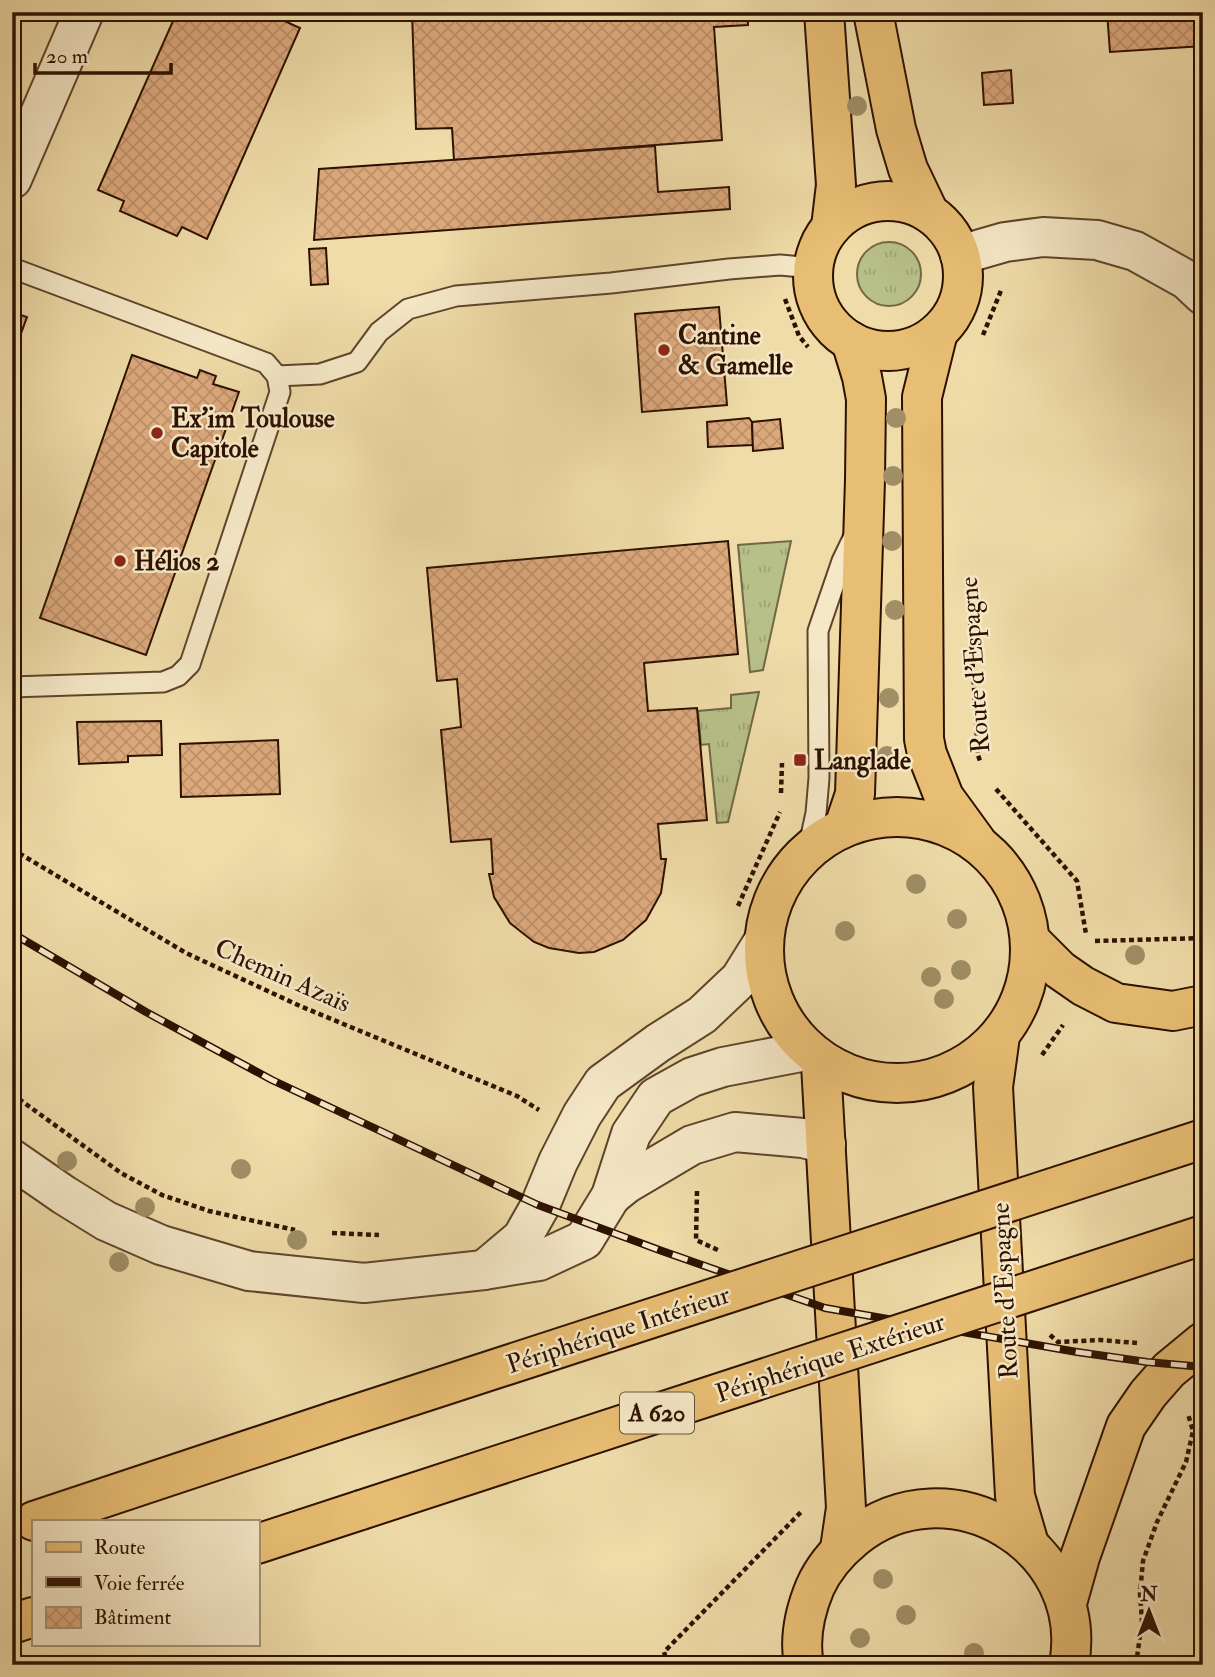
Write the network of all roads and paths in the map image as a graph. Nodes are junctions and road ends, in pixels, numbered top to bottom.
1 (84, 12) edge
2 (824, 12) edge
3 (873, 12) edge
4 (12, 179) edge
5 (929, 213) junction
6 (831, 227) junction
7 (960, 255) junction
8 (12, 268) edge
9 (813, 268) junction
10 (1203, 295) edge
11 (938, 332) junction
12 (851, 341) junction
13 (276, 376) junction
14 (864, 516) junction
15 (970, 616) dead end
16 (12, 687) edge
17 (981, 766) dead end
18 (994, 787) dead end
19 (844, 827) junction
20 (978, 842) junction
21 (12, 849) edge
22 (808, 850) junction
23 (1203, 937) edge
24 (1031, 941) junction
25 (763, 942) junction
26 (1203, 1005) edge
27 (1000, 1036) junction
28 (814, 1057) junction
29 (12, 1094) edge
30 (548, 1116) dead end
31 (1203, 1139) edge
32 (826, 1144) junction
33 (12, 1158) edge
34 (611, 1196) junction
35 (306, 1232) dead end
36 (331, 1233) dead end
37 (380, 1235) dead end
38 (1203, 1235) edge
39 (484, 1270) junction
40 (1203, 1342) edge
41 (36, 1520) edge
42 (32, 1521) edge
43 (12, 1528) edge
44 (259, 1543) edge
45 (1029, 1544) junction
46 (840, 1549) junction
47 (1067, 1603) junction
48 (32, 1617) edge
49 (12, 1624) edge
50 (796, 1663) edge
51 (1069, 1665) edge

1 - 4 street
2 - 6 main road
3 - 5 main road
5 - 6 main road
5 - 7 main road
6 - 9 main road
7 - 10 street
7 - 11 main road
8 - 13 lane
9 - 12 main road
9 - 13 lane
11 - 12 main road
11 - 20 main road, Route d'Espagne
12 - 14 main road
13 - 16 lane
14 - 19 main road
14 - 22 lane
15 - 17 path, Route d'Espagne
18 - 23 path, Route d'Espagne
19 - 20 main road
19 - 22 main road
20 - 24 main road
21 - 30 path, Chemin Azaïs
22 - 25 main road
24 - 26 main road
24 - 27 main road
25 - 28 main road
25 - 39 street
27 - 28 main road
27 - 45 main road, Route d'Espagne
28 - 32 main road
28 - 34 street
29 - 35 path
31 - 41 main road, Périphérique Intérieur, bridge
32 - 34 street
32 - 46 main road
33 - 39 street
34 - 39 street
36 - 37 path
38 - 44 main road, Périphérique Extérieur / A 620, bridge
40 - 47 main road
42 - 43 main road, Périphérique Intérieur
45 - 46 main road
45 - 47 main road
46 - 50 main road
47 - 51 main road
48 - 49 main road

